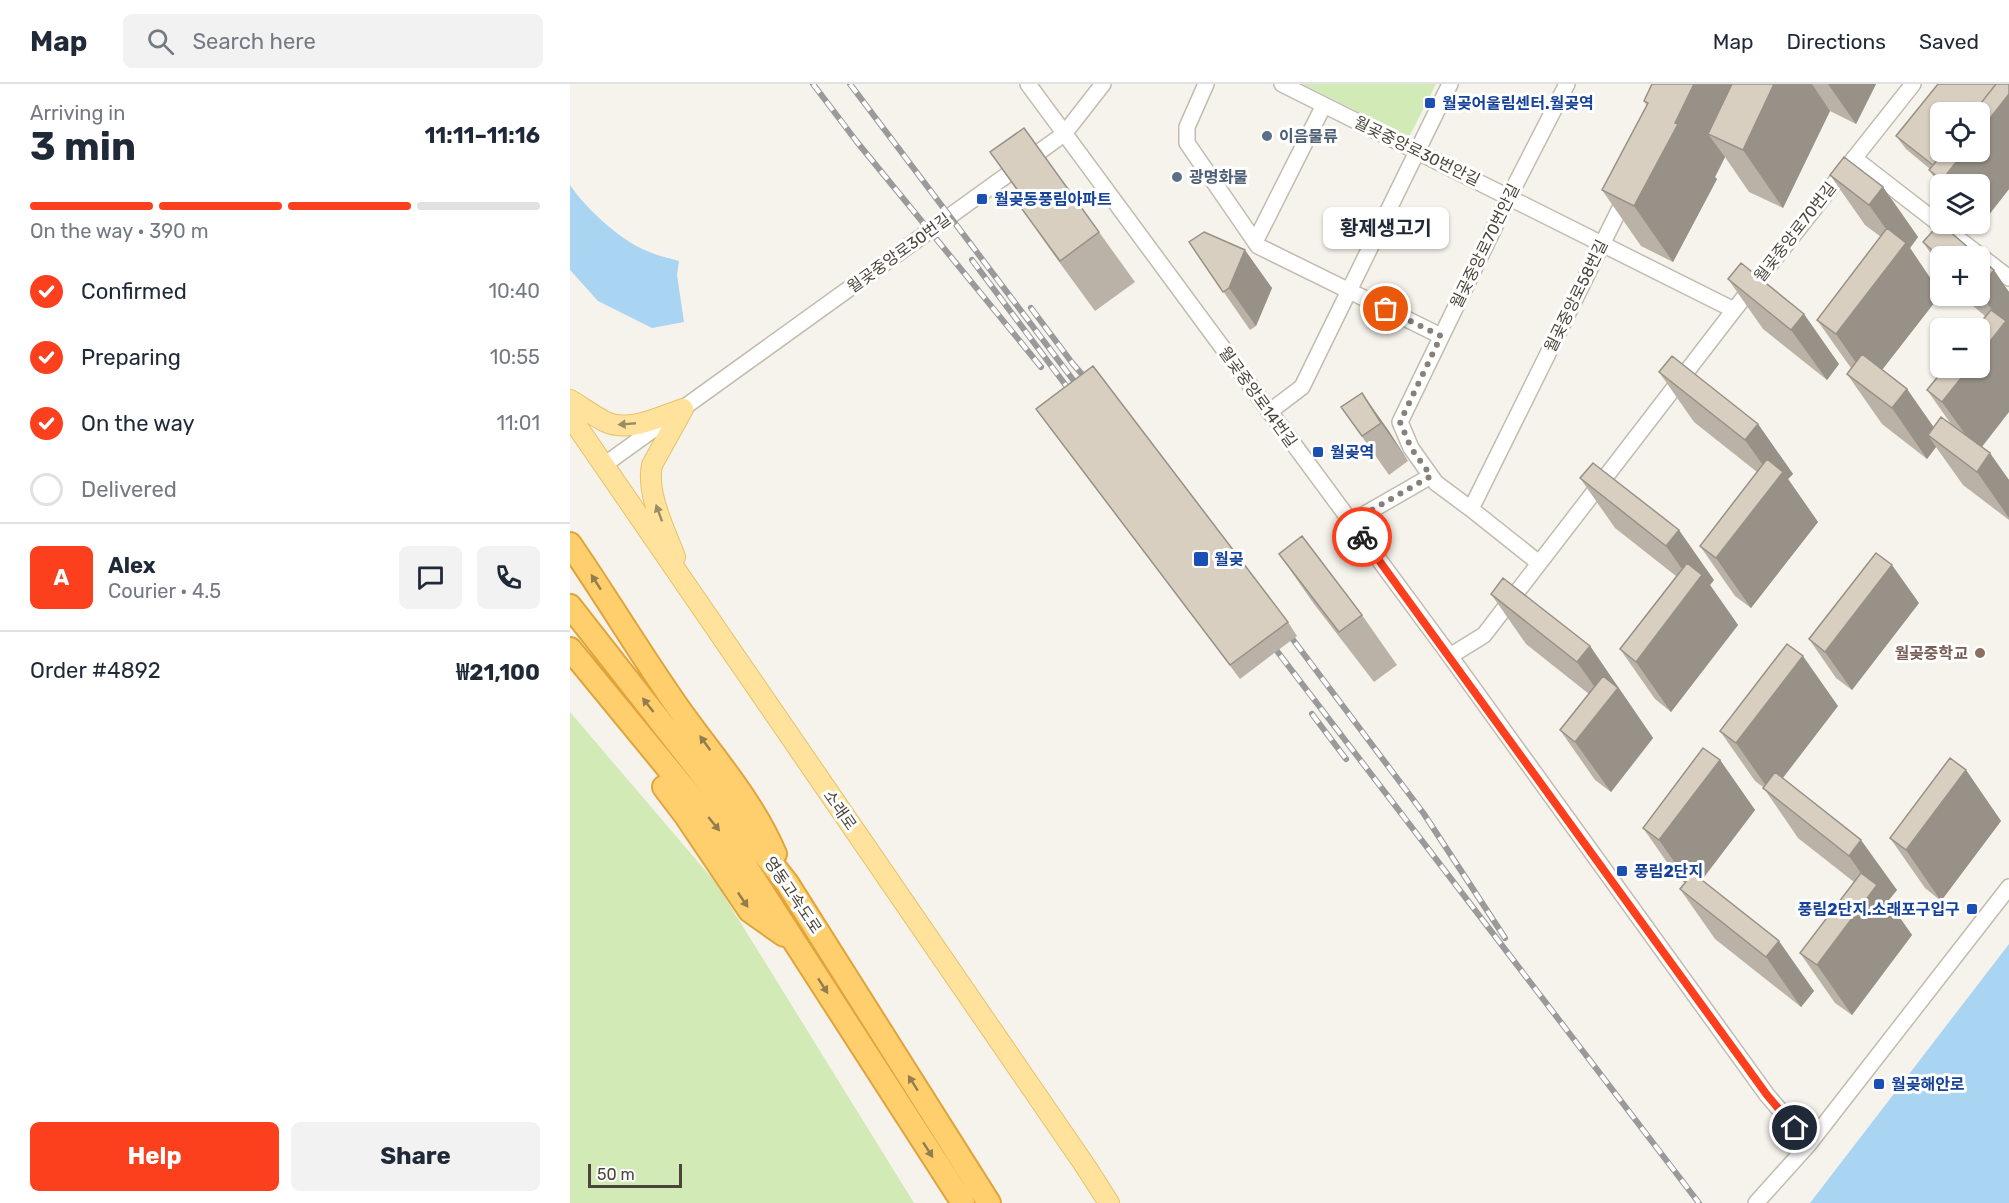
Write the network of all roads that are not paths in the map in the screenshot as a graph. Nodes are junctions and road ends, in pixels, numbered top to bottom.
1 (1028, 84) edge
2 (1103, 84) edge
3 (1206, 84) edge
4 (1282, 84) edge
5 (1450, 84) edge
6 (1567, 84) edge
7 (1912, 84) edge
8 (1324, 105) junction
9 (1064, 134) junction
10 (1417, 150) junction
11 (1854, 158) junction
12 (1634, 180) edge
13 (1509, 197) junction
14 (1255, 242) junction
15 (1601, 243) junction
16 (2009, 278) edge
17 (1348, 291) junction
18 (1734, 310) junction
19 (1441, 336) junction
20 (570, 400) edge
21 (683, 409) junction
22 (1269, 412) junction
23 (570, 416) edge
24 (604, 465) junction
25 (1431, 476) junction
26 (1471, 509) junction
27 (1351, 522) junction
28 (570, 544) edge
29 (1539, 563) junction
30 (687, 588) junction
31 (570, 606) edge
32 (570, 649) edge
33 (1450, 656) junction
34 (570, 669) edge
35 (787, 883) junction
36 (2009, 887) edge
37 (794, 942) junction
38 (1809, 1144) junction
39 (963, 1203) edge
40 (989, 1203) edge
41 (1109, 1203) edge
42 (1756, 1203) edge

1 - 9 street, 월곶중앙로14번길
2 - 9 street, 월곶중앙로30번길
3 - 14 street
4 - 8 street, 월곶중앙로30번안길
5 - 10 street
6 - 13 street, 월곶중앙로70번안길
7 - 11 street, 월곶중앙로70번길
8 - 10 street, 월곶중앙로30번안길
8 - 14 street
9 - 21 street, 월곶중앙로30번길
9 - 22 street, 월곶중앙로14번길
10 - 13 street, 월곶중앙로30번안길
10 - 17 street
11 - 16 street
11 - 18 street, 월곶중앙로70번길
12 - 15 street, 월곶중앙로58번길
13 - 15 street, 월곶중앙로30번안길
13 - 19 street, 월곶중앙로70번안길
14 - 17 street
15 - 18 street, 월곶중앙로30번안길
15 - 26 street, 월곶중앙로58번길
17 - 19 street
17 - 22 street
18 - 29 street, 월곶중앙로70번길
19 - 25 street, 월곶중앙로70번안길
21 -> 20 main road
21 - 24 street, 월곶중앙로30번길
30 -> 21 main road
22 - 27 street, 월곶중앙로14번길
23 - 24 main road, 소래로
24 - 30 main road, 소래로
25 - 26 street, 월곶중앙로70번안길
25 - 27 street
26 - 29 street, 월곶중앙로70번안길
27 - 33 street, 월곶중앙로14번길
35 -> 28 highway
29 - 33 street, 월곶중앙로70번길
30 - 41 main road, 소래로
35 -> 31 highway, 영동고속도로
32 -> 37 highway, 영동고속도로
33 - 38 street, 월곶중앙로14번길
34 -> 37 highway
40 -> 35 highway, 영동고속도로
36 - 38 street
37 -> 39 highway, 영동고속도로
38 - 42 street

